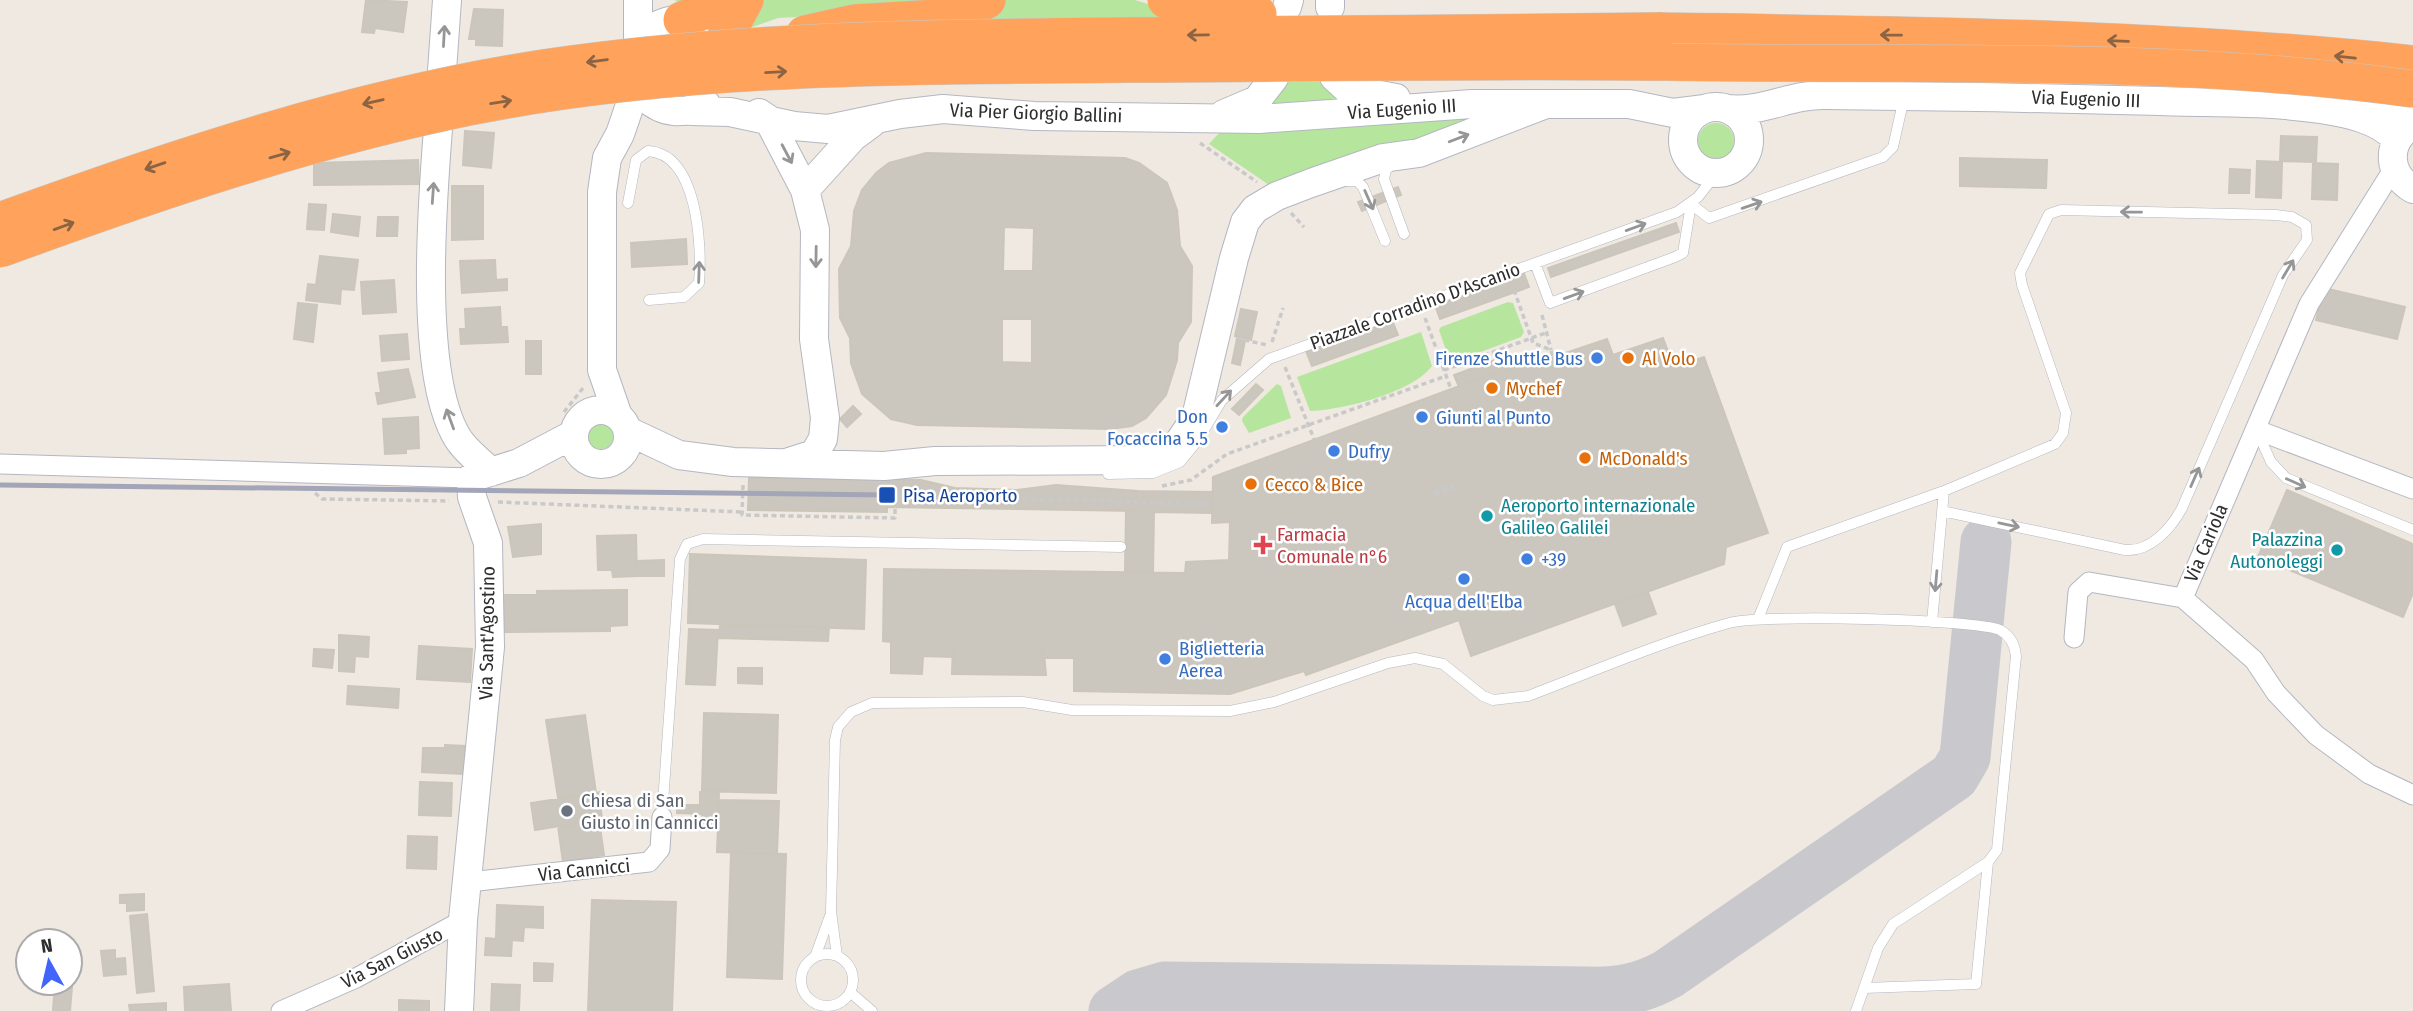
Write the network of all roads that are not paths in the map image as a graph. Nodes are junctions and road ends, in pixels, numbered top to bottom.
1 (447, 0) edge
2 (623, 0) edge
3 (638, 0) edge
4 (745, 0) edge
5 (987, 0) edge
6 (1166, 0) edge
7 (671, 13) edge
8 (724, 30) edge
9 (1658, 31) junction
10 (639, 35) junction
11 (2413, 64) edge
12 (442, 71) dead end
13 (1334, 77) dead end
14 (1274, 78) dead end
15 (2413, 89) edge
16 (1904, 96) junction
17 (1851, 97) junction
18 (1605, 103) junction
19 (1546, 104) junction
20 (1426, 106) junction
21 (1716, 109) junction
22 (684, 111) junction
23 (768, 119) junction
24 (875, 121) junction
25 (1202, 123) junction
26 (2408, 128) edge
27 (438, 129) dead end
28 (620, 134) junction
29 (1749, 144) junction
30 (1684, 146) junction
31 (1413, 153) junction
32 (1716, 174) junction
33 (2404, 180) edge
34 (805, 190) junction
35 (1281, 200) junction
36 (628, 203) dead end
37 (1692, 204) junction
38 (0, 221) edge
39 (1257, 227) dead end
40 (1404, 234) dead end
41 (1385, 241) dead end
42 (0, 249) edge
43 (1535, 263) junction
44 (649, 300) dead end
45 (1232, 337) road end
46 (1209, 370) junction
47 (594, 374) junction
48 (825, 418) junction
49 (574, 421) junction
50 (623, 424) junction
51 (2257, 430) junction
52 (679, 455) junction
53 (617, 459) junction
54 (590, 462) junction
55 (783, 463) junction
56 (0, 464) edge
57 (884, 466) junction
58 (495, 471) junction
59 (962, 473) dead end
60 (1095, 474) dead end
61 (1146, 474) junction
62 (2413, 489) edge
63 (1944, 491) junction
64 (1942, 511) junction
65 (2413, 530) edge
66 (1121, 547) dead end
67 (2183, 598) junction
68 (1758, 619) junction
69 (1932, 622) junction
70 (2074, 638) dead end
71 (2413, 795) edge
72 (662, 817) joint
73 (1988, 862) junction
74 (469, 882) junction
75 (831, 912) junction
76 (463, 920) junction
77 (837, 956) junction
78 (815, 957) junction
79 (1864, 988) junction
80 (850, 992) junction
81 (813, 1007) edge
82 (832, 1009) edge
83 (281, 1011) edge
84 (459, 1011) edge
85 (872, 1011) edge
86 (1856, 1011) edge

12 -> 1 street
2 - 10 street
3 - 10 street
4 - 8 highway
5 - 8 highway, bridge
6 - 9 highway, bridge
7 - 8 highway
7 - 10 street
9 -> 8 highway, bridge
8 -> 38 highway, bridge
11 -> 9 highway
13 - 20 street
14 - 25 street
42 -> 15 highway, bridge
16 - 17 street, Via Eugenio III
16 - 26 street, Via Eugenio III
37 -> 16 lane
17 - 21 street, Via Eugenio III
17 - 29 street, Via Eugenio III
18 - 19 street, Via Eugenio III
18 - 21 street, Via Eugenio III
18 - 30 street, Via Eugenio III
19 - 20 street, Via Eugenio III
31 -> 19 street
20 - 25 street, Via Eugenio III
21 - 29 street
21 - 30 street
22 - 23 street, Via Pier Giorgio Ballini
22 - 23 street, Via Pier Giorgio Ballini
22 - 28 street
22 - 28 street
23 - 24 street, Via Pier Giorgio Ballini
23 -> 34 street, Via Pier Giorgio Ballini
24 - 25 street, Via Pier Giorgio Ballini
24 - 34 street, Via Pier Giorgio Ballini
26 - 33 street
58 -> 27 street
28 - 47 street
29 - 32 street
30 - 32 street
31 - 35 street
31 - 40 lane
32 - 37 lane
33 - 51 street, Via Cariola
34 -> 48 street, Via Pier Giorgio Ballini
35 - 39 lane
35 -> 41 lane
35 - 46 street
44 -> 36 lane
43 -> 37 lane, Piazzale Corradino D'Ascanio
43 -> 37 lane
61 -> 43 lane, Piazzale Corradino D'Ascanio
45 - 46 lane
46 - 61 street
47 - 49 street
47 - 50 street
48 - 55 street, Via Pier Giorgio Ballini
48 - 57 street, Via Pier Giorgio Ballini
49 - 50 street
49 - 54 street
49 - 58 street
50 - 52 street
50 - 53 street
51 - 62 street
51 -> 65 lane
51 - 67 street, Via Cariola
52 - 53 street
52 - 55 street
53 - 54 street
54 - 58 street
55 - 57 street, Via Pier Giorgio Ballini
56 - 58 street
57 - 59 lane, Via Pier Giorgio Ballini
57 - 61 street, Via Pier Giorgio Ballini
58 - 74 street, Via Sant'Agostino
60 - 61 lane
63 - 64 lane
64 -> 63 lane
63 - 68 lane
64 -> 69 lane
66 - 72 lane
67 - 70 street
67 - 71 street, Via Cariola
68 - 69 lane
68 - 75 lane
69 - 73 lane
72 - 74 street, Via Cannicci
73 - 79 lane
73 - 79 lane
74 - 76 street, Via Sant'Agostino
75 - 77 lane
75 - 78 lane
76 - 83 street, Via San Giusto
76 - 84 street, Via Sant'Agostino
77 - 78 lane
77 - 80 lane
78 - 81 lane
79 - 86 lane
80 - 82 lane
80 - 85 lane
81 - 82 lane

